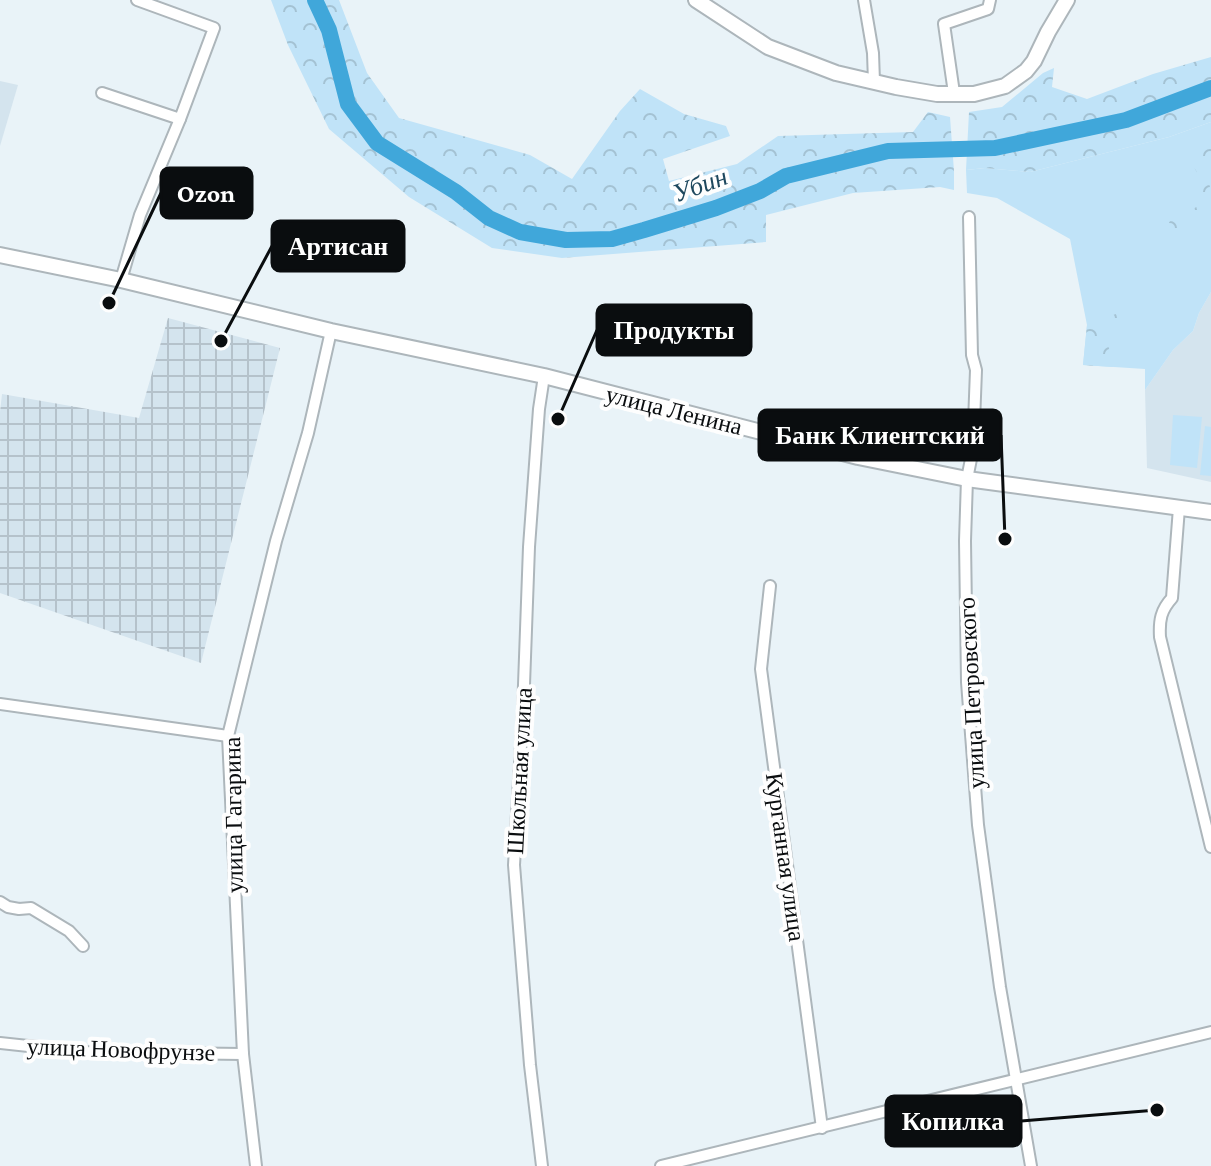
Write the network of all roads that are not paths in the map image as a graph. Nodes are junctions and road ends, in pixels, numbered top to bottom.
1 (137, 0) edge
2 (696, 0) edge
3 (864, 0) edge
4 (990, 0) edge
5 (1067, 0) edge
6 (709, 4) edge
7 (874, 82) junction
8 (102, 93) dead end
9 (954, 93) junction
10 (180, 119) junction
11 (969, 217) dead end
12 (0, 255) edge
13 (121, 280) junction
14 (331, 331) junction
15 (544, 376) junction
16 (967, 479) junction
17 (1179, 508) junction
18 (1211, 512) edge
19 (770, 586) dead end
20 (0, 704) edge
21 (228, 736) junction
22 (1211, 847) edge
23 (0, 902) edge
24 (83, 946) dead end
25 (1211, 1032) edge
26 (0, 1043) edge
27 (243, 1054) junction
28 (1016, 1080) junction
29 (822, 1128) junction
30 (256, 1166) edge
31 (542, 1166) edge
32 (661, 1166) edge
33 (1031, 1166) edge

1 - 10 street
2 - 6 street
3 - 7 street
4 - 9 street
5 - 9 street
6 - 7 street
7 - 9 street
8 - 10 street
10 - 13 street
11 - 16 street, улица Петровского
12 - 13 street, улица Ленина
13 - 14 street, улица Ленина
14 - 15 street, улица Ленина
14 - 21 street, улица Гагарина
15 - 16 street, улица Ленина
15 - 31 street, Школьная улица
16 - 17 street, улица Ленина
16 - 28 street, улица Петровского
17 - 18 street, улица Ленина
17 - 22 street
19 - 29 street, Курганная улица
20 - 21 street
21 - 27 street, улица Гагарина
23 - 24 street
25 - 28 street
26 - 27 street, улица Новофрунзе
27 - 30 street, улица Гагарина
28 - 29 street
28 - 33 street, улица Петровского
29 - 32 street

